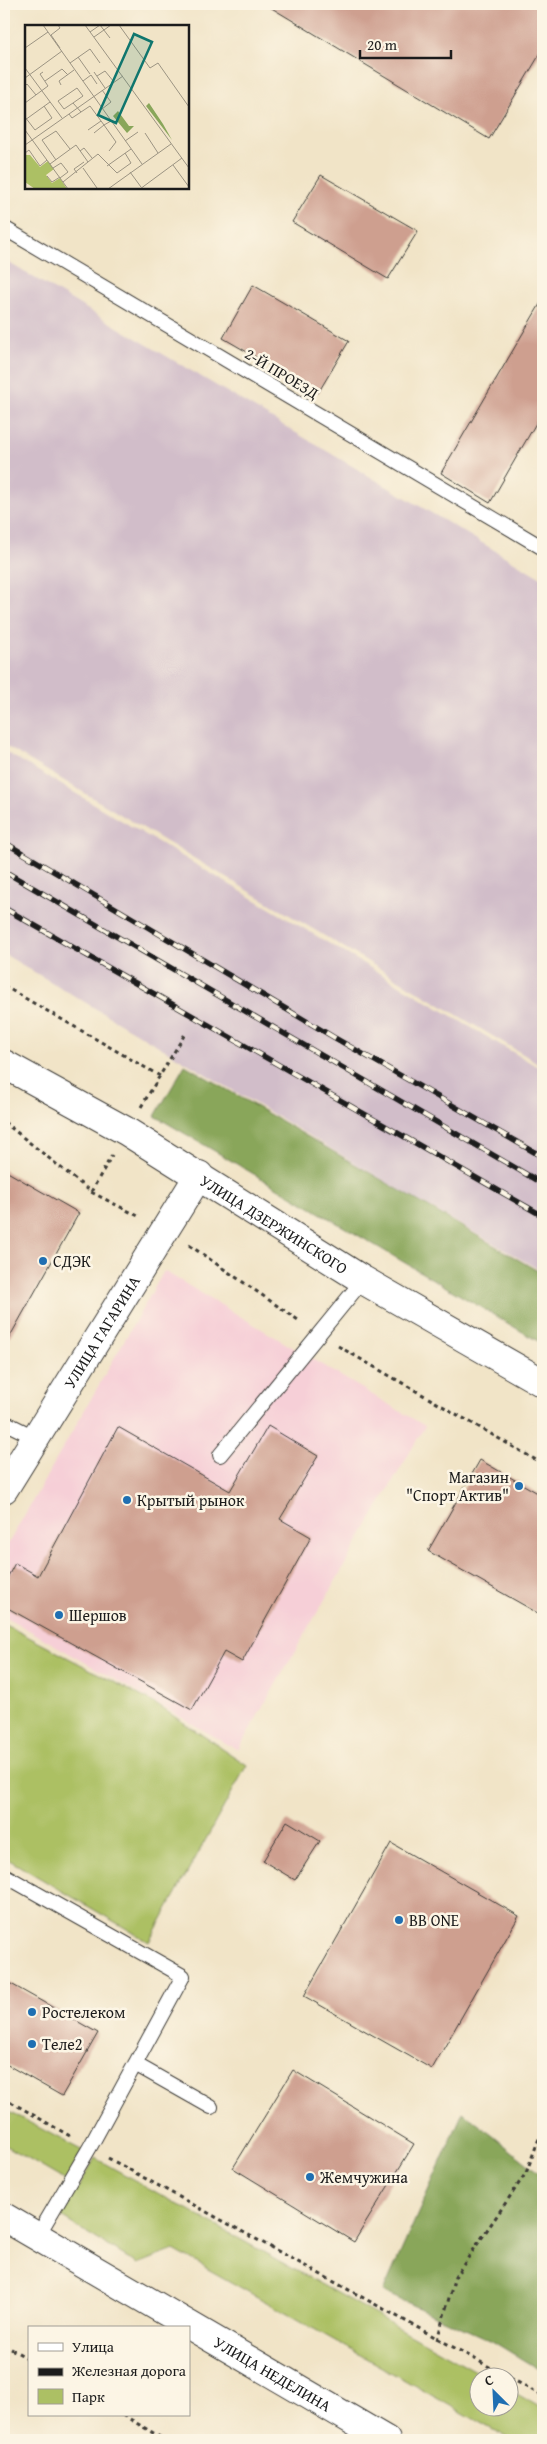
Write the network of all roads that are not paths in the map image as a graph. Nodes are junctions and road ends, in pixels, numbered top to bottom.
1 (4, 228) edge
2 (543, 548) edge
3 (4, 1064) edge
4 (199, 1175) junction
5 (363, 1280) junction
6 (543, 1383) edge
7 (4, 1422) edge
8 (36, 1438) junction
9 (220, 1455) dead end
10 (4, 1488) edge
11 (4, 1875) edge
12 (135, 2064) junction
13 (211, 2107) dead end
14 (4, 2217) edge
15 (37, 2237) junction
16 (386, 2440) edge

1 - 2 lane, 2-Й ПРОЕЗД
3 - 4 street, УЛИЦА ДЗЕРЖИНСКОГО
4 - 5 street, УЛИЦА ДЗЕРЖИНСКОГО
4 - 8 street, УЛИЦА ГАГАРИНА
5 - 6 street, УЛИЦА ДЗЕРЖИНСКОГО
5 - 9 lane
7 - 8 lane
8 - 10 street, УЛИЦА ГАГАРИНА
11 - 12 lane
12 - 13 lane
12 - 15 lane
14 - 15 street, УЛИЦА НЕДЕЛИНА
15 - 16 street, УЛИЦА НЕДЕЛИНА

